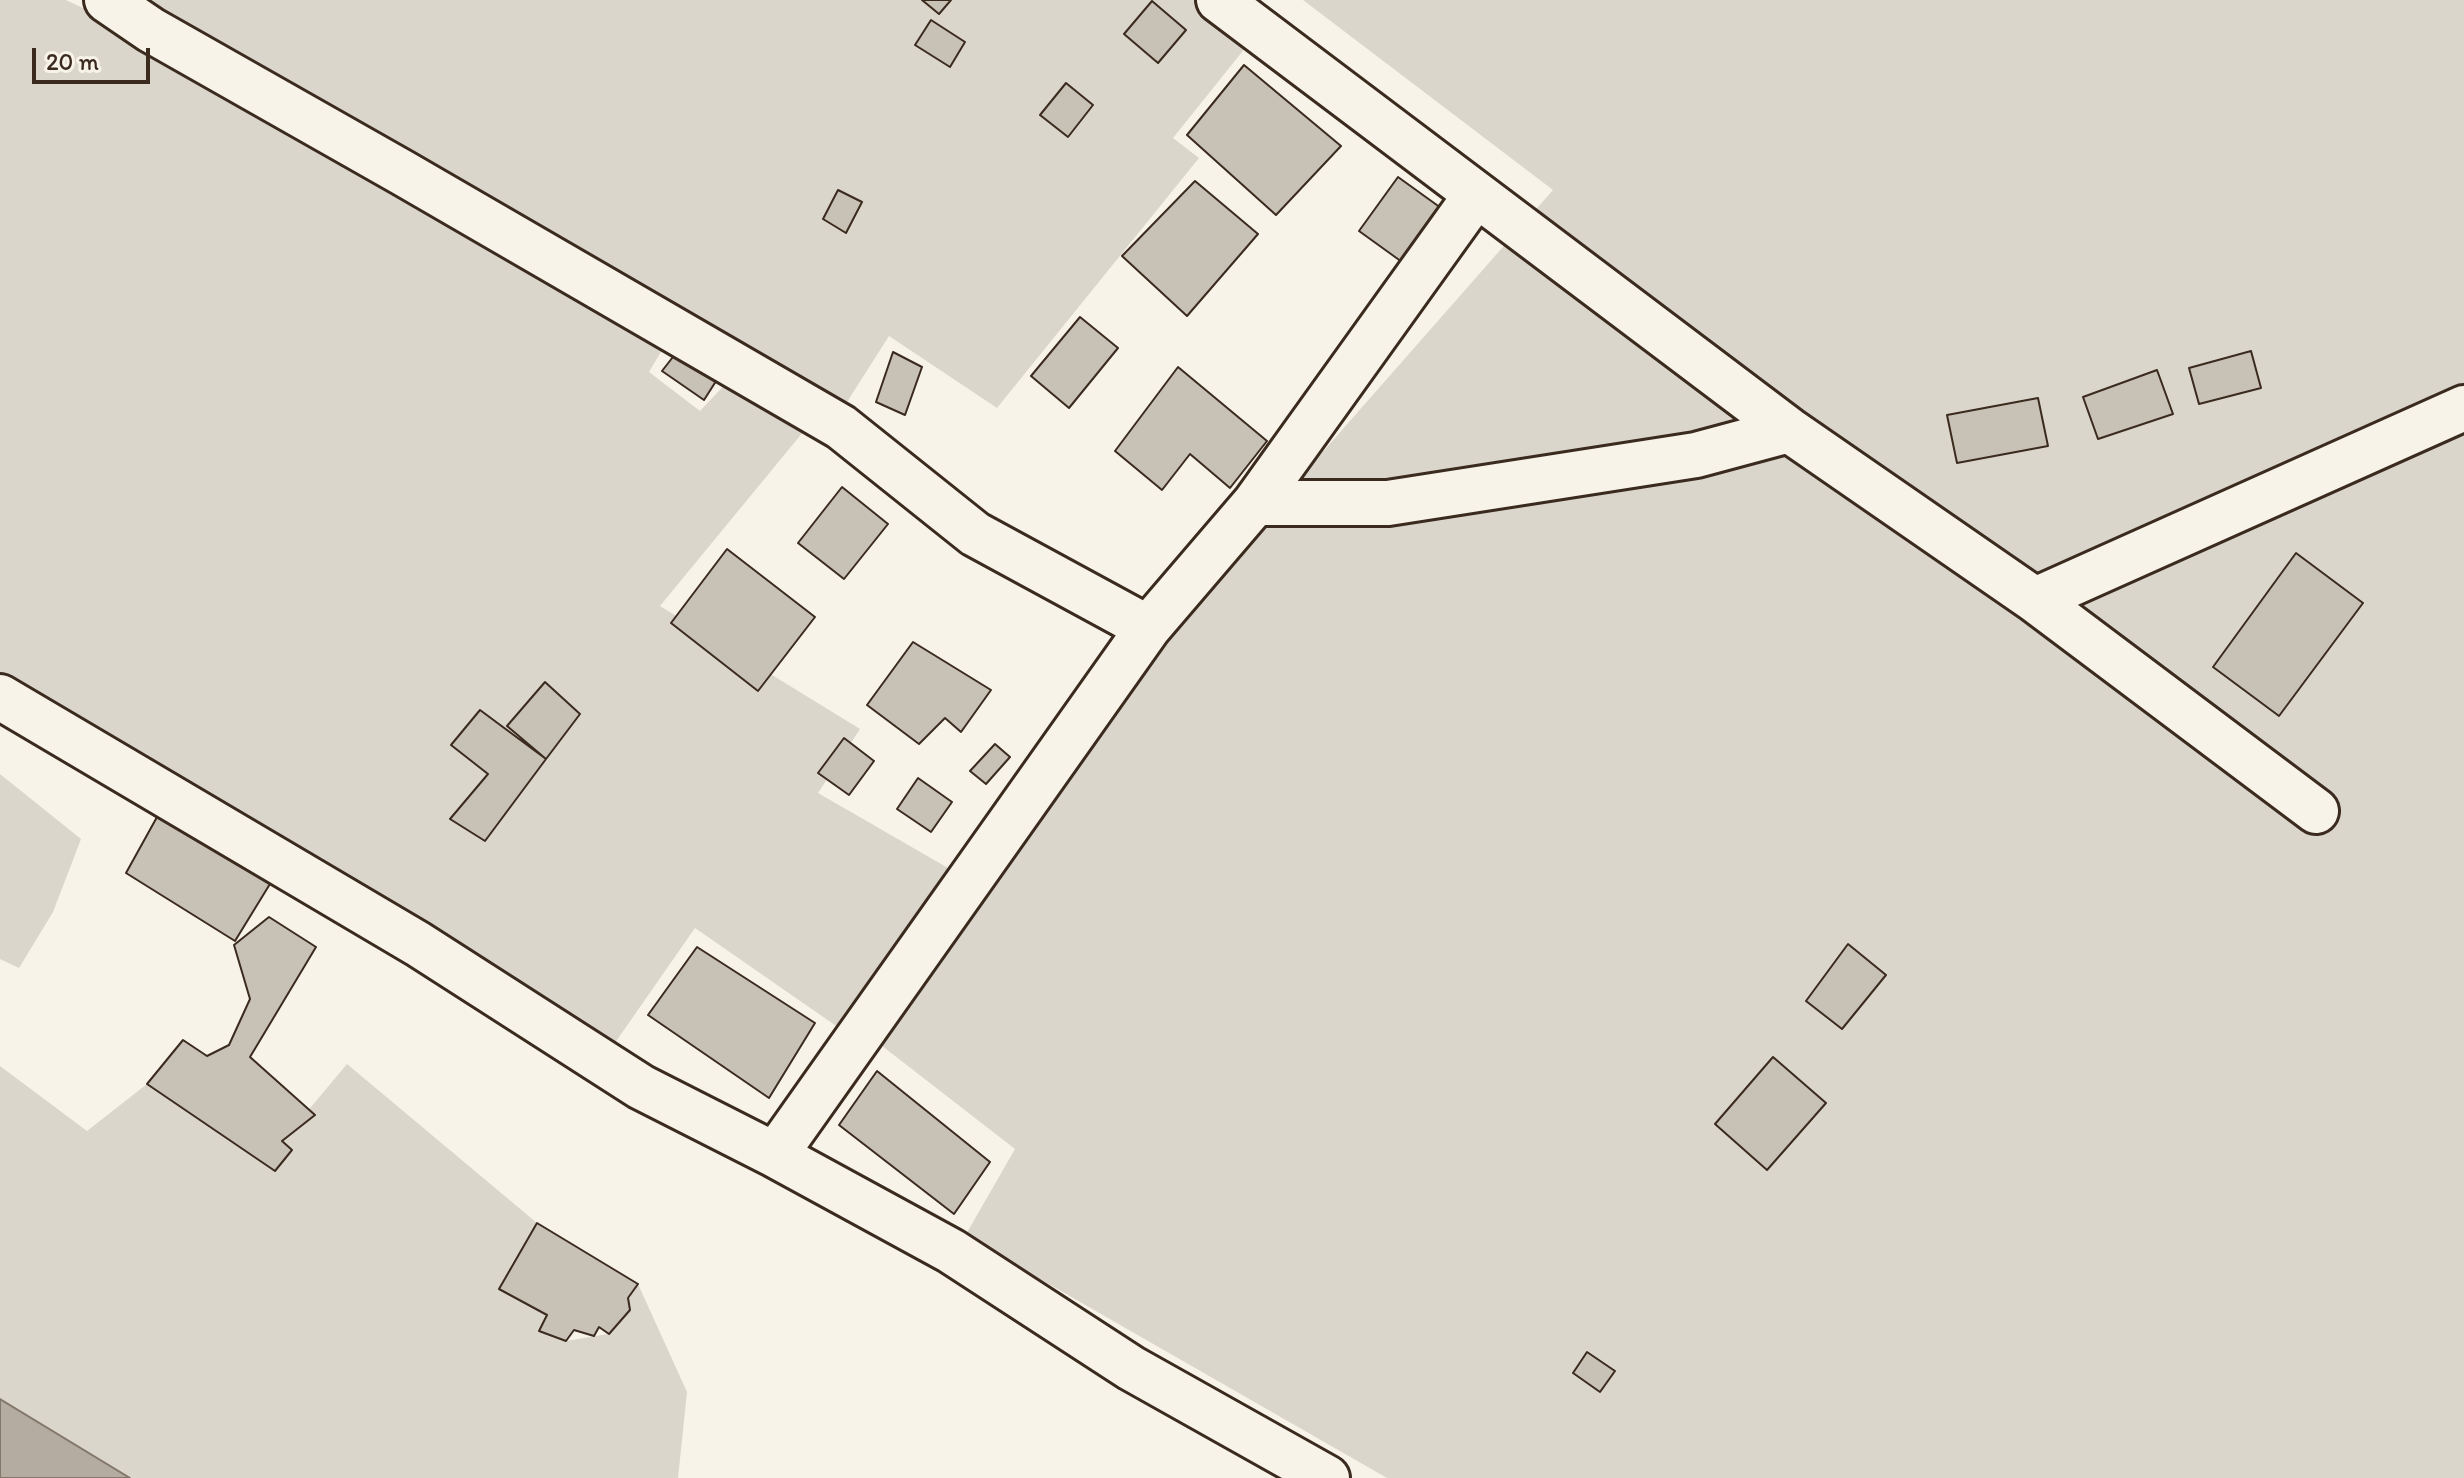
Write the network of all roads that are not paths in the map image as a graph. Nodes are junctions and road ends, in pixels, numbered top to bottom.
1 (107, 0) edge
2 (1219, 0) edge
3 (1476, 195) junction
4 (2464, 408) edge
5 (1789, 430) junction
6 (1255, 503) junction
7 (2035, 600) junction
8 (1148, 628) junction
9 (0, 697) edge
10 (2316, 811) dead end
11 (775, 1155) junction
12 (1327, 1478) edge

1 - 8 street
2 - 3 street
3 - 5 street
3 - 6 street
4 - 7 street
5 - 6 street
5 - 7 street
6 - 8 street
7 - 10 street
8 - 11 street
9 - 11 street
11 - 12 street

